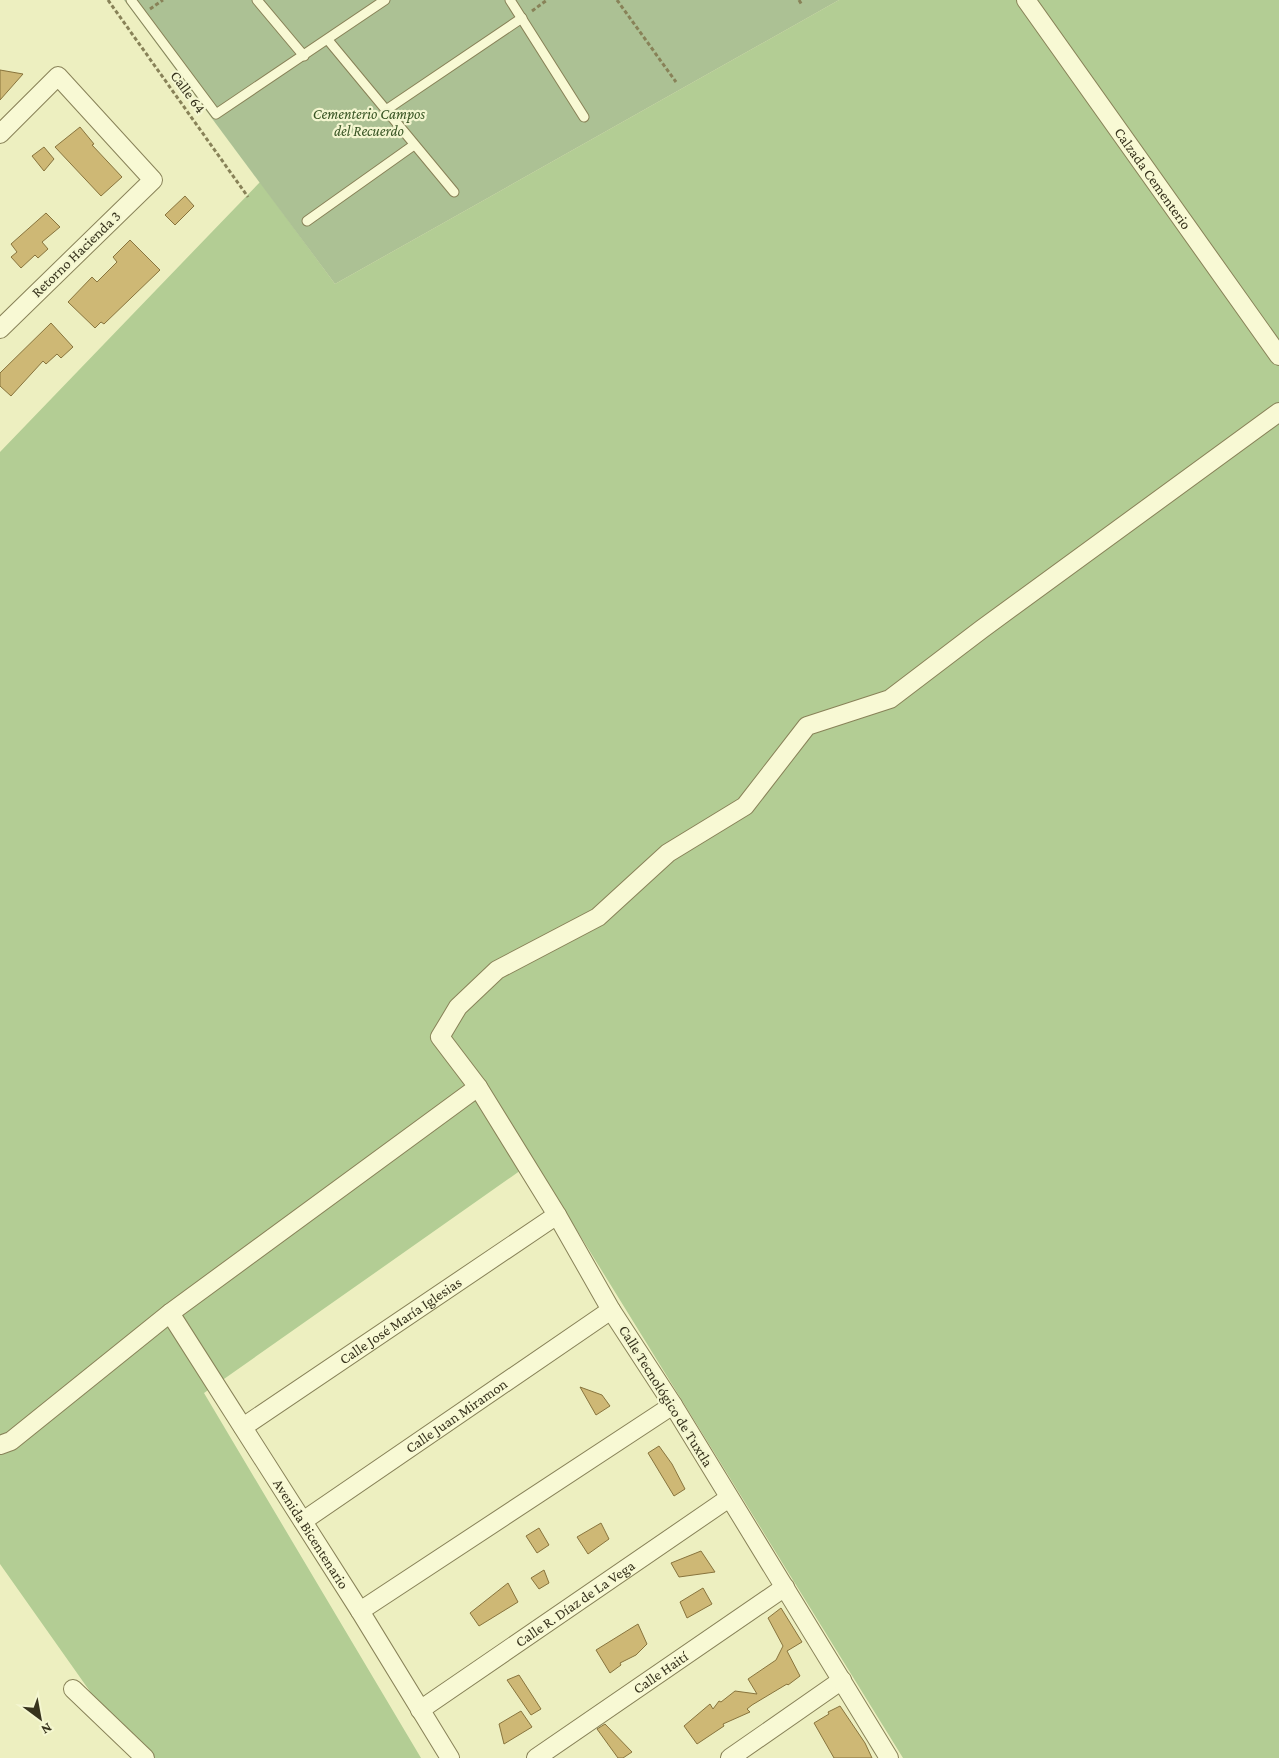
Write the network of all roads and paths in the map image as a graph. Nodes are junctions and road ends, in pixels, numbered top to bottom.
1 (108, 0) edge
2 (131, 0) edge
3 (258, 0) edge
4 (385, 0) edge
5 (510, 0) edge
6 (547, 0) edge
7 (617, 0) edge
8 (799, 0) edge
9 (1026, 0) edge
10 (802, 5) dead end
11 (522, 18) junction
12 (328, 40) junction
13 (304, 56) junction
14 (676, 82) dead end
15 (386, 110) junction
16 (584, 117) dead end
17 (0, 134) edge
18 (414, 145) junction
19 (454, 192) dead end
20 (248, 197) dead end
21 (306, 221) dead end
22 (0, 329) edge
23 (1279, 356) edge
24 (1279, 412) edge
25 (478, 1087) junction
26 (557, 1214) junction
27 (611, 1310) junction
28 (170, 1313) junction
29 (673, 1405) junction
30 (243, 1427) junction
31 (0, 1445) edge
32 (730, 1498) junction
33 (303, 1521) junction
34 (785, 1587) junction
35 (360, 1611) junction
36 (842, 1680) junction
37 (73, 1689) dead end
38 (420, 1710) junction
39 (145, 1758) edge
40 (450, 1758) edge
41 (536, 1758) edge
42 (730, 1758) edge
43 (889, 1758) edge

1 - 20 path, Calle 64
2 - 13 lane
3 - 13 lane
4 - 12 lane
5 - 11 lane
6 - 11 path
7 - 14 path
8 - 10 path
9 - 23 street, Calzada Cementerio
11 - 15 lane
11 - 16 lane
12 - 13 lane
12 - 15 lane
15 - 18 lane
17 - 22 street, Retorno Hacienda 3
18 - 19 lane
18 - 21 lane
24 - 25 street, Calle Tecnológico de Tuxtla
25 - 26 street, Calle Tecnológico de Tuxtla
25 - 28 street
26 - 27 street, Calle Tecnológico de Tuxtla
26 - 30 street, Calle José María Iglesias
27 - 29 street, Calle Tecnológico de Tuxtla
27 - 33 street, Calle Juan Miramon
28 - 30 street, Avenida Bicentenario
28 - 31 street
29 - 32 street, Calle Tecnológico de Tuxtla
29 - 35 street
30 - 33 street, Avenida Bicentenario
32 - 34 street, Calle Tecnológico de Tuxtla
32 - 38 street, Calle R. Díaz de La Vega
33 - 35 street, Avenida Bicentenario
34 - 36 street, Calle Tecnológico de Tuxtla
34 - 41 street, Calle Haití
35 - 38 street, Avenida Bicentenario
36 - 42 street
36 - 43 street, Calle Tecnológico de Tuxtla
37 - 39 street
38 - 40 street, Avenida Bicentenario

